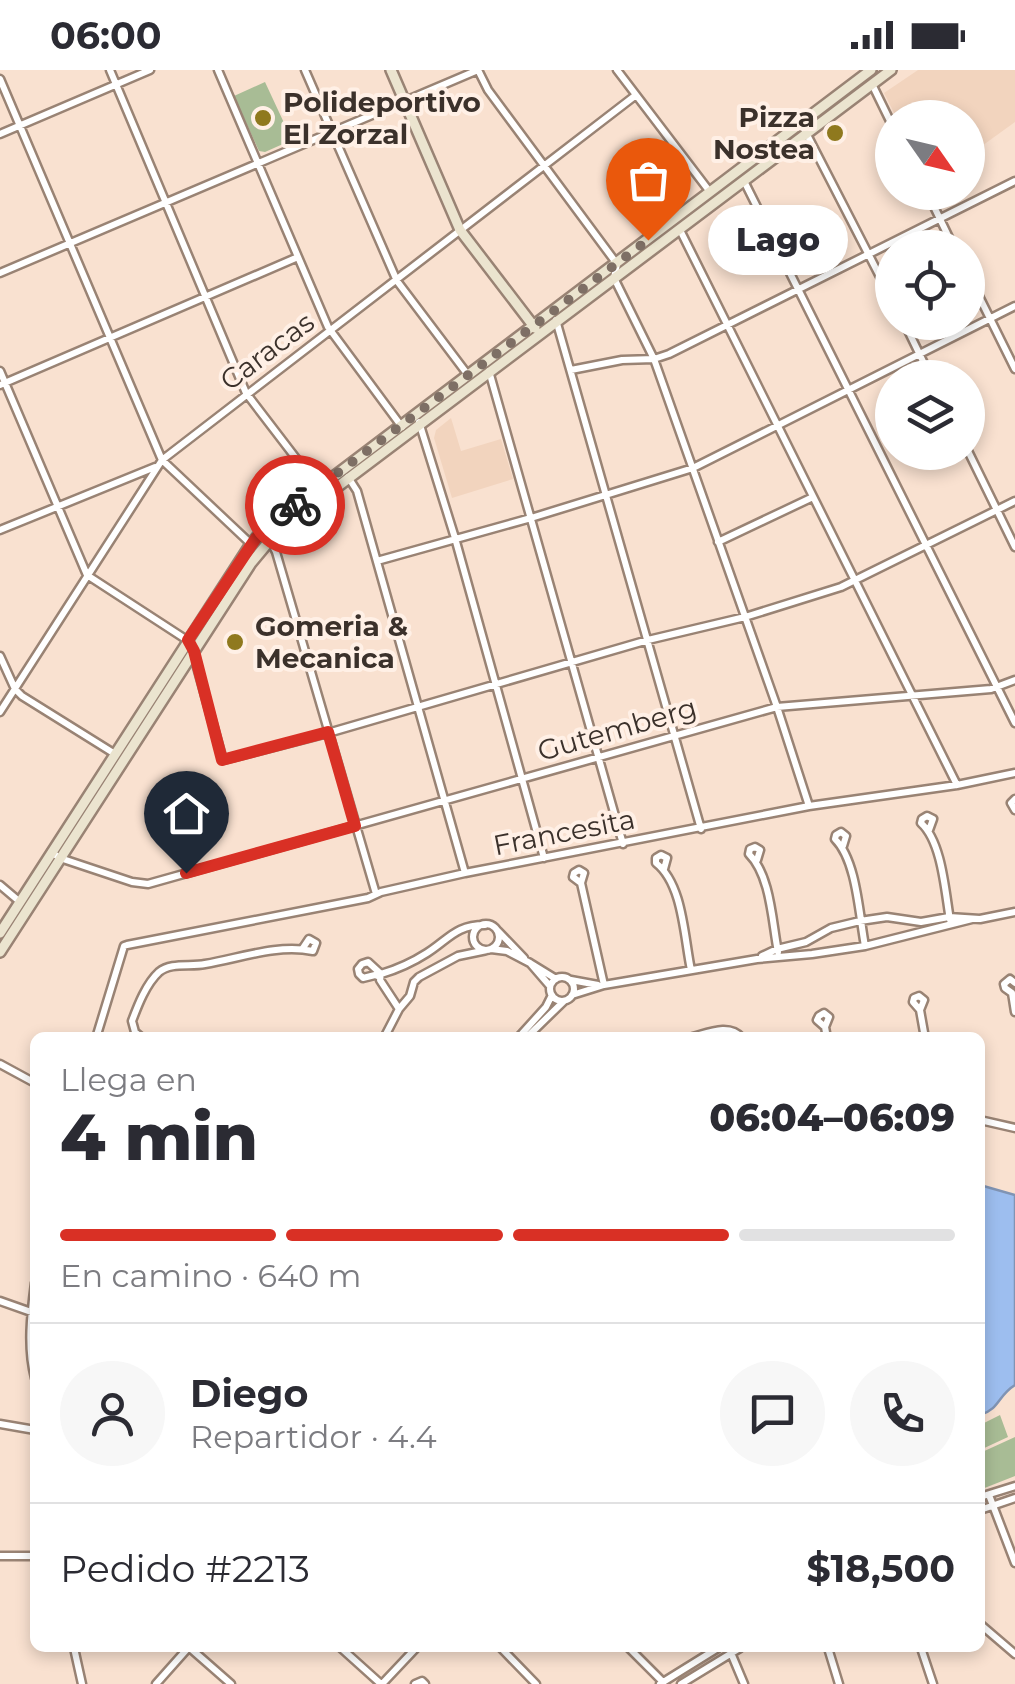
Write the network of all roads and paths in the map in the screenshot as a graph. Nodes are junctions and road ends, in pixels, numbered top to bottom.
1 (110, 70) edge
2 (150, 70) edge
3 (218, 70) edge
4 (305, 70) edge
5 (391, 70) edge
6 (478, 70) edge
7 (618, 70) edge
8 (871, 70) edge
9 (891, 70) edge
10 (0, 80) edge
11 (116, 84) junction
12 (872, 84) junction
13 (636, 95) junction
14 (880, 100) edge
15 (405, 102) junction
16 (801, 123) junction
17 (20, 126) junction
18 (332, 133) junction
19 (808, 133) junction
20 (0, 134) edge
21 (259, 164) junction
22 (546, 165) junction
23 (744, 181) junction
24 (1014, 184) edge
25 (710, 192) junction
26 (165, 202) junction
27 (936, 210) edge
28 (940, 219) junction
29 (679, 228) junction
30 (460, 230) junction
31 (945, 230) edge
32 (69, 243) junction
33 (870, 254) junction
34 (298, 257) junction
35 (617, 264) junction
36 (875, 264) edge
37 (0, 273) edge
38 (614, 278) junction
39 (397, 281) junction
40 (799, 290) junction
41 (206, 297) junction
42 (1015, 306) edge
43 (985, 308) edge
44 (554, 317) junction
45 (990, 318) junction
46 (727, 325) junction
47 (536, 330) junction
48 (330, 331) junction
49 (110, 338) junction
50 (913, 340) edge
51 (920, 355) junction
52 (654, 359) junction
53 (922, 360) edge
54 (1015, 369) edge
55 (489, 370) junction
56 (571, 370) junction
57 (0, 371) edge
58 (468, 375) junction
59 (2, 384) edge
60 (848, 390) junction
61 (246, 393) junction
62 (417, 419) junction
63 (776, 425) junction
64 (404, 428) junction
65 (159, 463) junction
66 (693, 468) junction
67 (977, 470) edge
68 (345, 473) junction
69 (318, 487) junction
70 (607, 494) junction
71 (813, 497) junction
72 (1015, 501) edge
73 (58, 506) junction
74 (996, 510) junction
75 (532, 518) junction
76 (0, 530) edge
77 (455, 538) junction
78 (270, 539) junction
79 (718, 542) junction
80 (251, 544) junction
81 (926, 546) junction
82 (1015, 546) edge
83 (377, 561) junction
84 (88, 575) junction
85 (855, 581) junction
86 (745, 617) junction
87 (188, 640) junction
88 (648, 640) junction
89 (194, 651) junction
90 (0, 656) edge
91 (572, 662) junction
92 (3, 672) edge
93 (1015, 680) edge
94 (495, 683) junction
95 (997, 688) junction
96 (15, 689) junction
97 (912, 694) junction
98 (418, 705) junction
99 (777, 708) junction
100 (0, 712) edge
101 (1015, 723) edge
102 (328, 732) junction
103 (675, 735) junction
104 (114, 754) junction
105 (598, 757) junction
106 (1015, 773) edge
107 (522, 780) junction
108 (956, 785) junction
109 (1015, 799) edge
110 (445, 801) junction
111 (809, 806) junction
112 (1015, 810) edge
113 (355, 826) junction
114 (701, 828) junction
115 (929, 830) dead end
116 (623, 844) junction
117 (843, 846) dead end
118 (56, 855) junction
119 (544, 858) junction
120 (757, 860) dead end
121 (664, 868) dead end
122 (464, 873) junction
123 (581, 884) dead end
124 (0, 885) edge
125 (376, 894) junction
126 (20, 902) junction
127 (1015, 912) edge
128 (860, 921) junction
129 (950, 921) junction
130 (486, 924) junction
131 (496, 930) junction
132 (0, 933) edge
133 (865, 946) junction
134 (303, 948) dead end
135 (488, 950) junction
136 (0, 952) edge
137 (778, 953) junction
138 (528, 961) junction
139 (690, 970) junction
140 (567, 978) junction
141 (556, 979) junction
142 (604, 985) junction
143 (1014, 987) edge
144 (550, 991) junction
145 (572, 994) junction
146 (564, 1001) junction
147 (399, 1009) junction
148 (920, 1010) dead end
149 (1015, 1012) edge
150 (825, 1027) dead end
151 (98, 1032) edge
152 (135, 1032) edge
153 (387, 1032) edge
154 (523, 1032) edge
155 (532, 1032) edge
156 (714, 1032) edge
157 (738, 1032) edge
158 (826, 1032) edge
159 (924, 1032) edge
160 (0, 1064) edge
161 (30, 1080) edge
162 (985, 1121) edge
163 (1015, 1128) edge
164 (0, 1301) edge
165 (30, 1312) edge
166 (0, 1424) edge
167 (30, 1429) edge
168 (1015, 1486) edge
169 (985, 1496) edge
170 (985, 1497) edge
171 (1015, 1498) edge
172 (992, 1506) junction
173 (985, 1508) edge
174 (0, 1556) edge
175 (30, 1556) edge
176 (1015, 1563) edge
177 (985, 1628) edge
178 (75, 1652) edge
179 (185, 1652) edge
180 (194, 1652) edge
181 (345, 1652) edge
182 (412, 1652) edge
183 (504, 1652) edge
184 (632, 1652) edge
185 (713, 1652) edge
186 (727, 1652) edge
187 (733, 1652) edge
188 (829, 1652) edge
189 (922, 1652) edge
190 (730, 1654) junction
191 (1015, 1654) edge
192 (661, 1683) edge
193 (82, 1684) edge
194 (156, 1684) edge
195 (231, 1684) edge
196 (381, 1684) edge
197 (415, 1684) edge
198 (425, 1684) edge
199 (536, 1684) edge
200 (681, 1684) edge
201 (744, 1684) edge
202 (839, 1684) edge
203 (933, 1684) edge

1 - 11 street
2 - 11 street
3 - 21 street
4 - 18 street
5 - 15 main road
6 - 15 street
6 - 22 street
7 - 13 street
8 - 16 main road
9 - 12 main road
10 - 17 street
11 - 17 street
11 - 26 street
12 - 14 street
12 - 19 main road
13 - 22 street, Caracas
13 - 25 street
15 - 18 street
15 - 30 main road
16 - 19 street
16 - 25 main road
17 - 20 street
17 - 32 street
18 - 21 street
18 - 39 street
19 - 23 main road
19 - 33 street
21 - 26 street
21 - 34 street
22 - 30 street, Caracas
22 - 35 street
23 - 29 main road
23 - 40 street
24 - 28 street
25 - 35 main road
26 - 32 street
26 - 41 street
27 - 28 street
28 - 31 street
28 - 33 street
29 - 38 main road
29 - 46 street
30 - 39 street, Caracas
30 - 47 main road
32 - 37 street
32 - 49 street
33 - 36 street
33 - 40 street
34 - 41 street
34 - 48 street
35 - 38 street
35 - 44 main road
38 - 44 main road
38 - 52 street
39 - 48 street, Caracas
39 - 58 street
40 - 46 street
40 - 60 street
41 - 49 street
41 - 61 street
42 - 45 street
43 - 45 street
44 - 47 main road
44 - 56 street
45 - 51 street
45 - 54 street
46 - 52 street
46 - 63 street
47 - 55 main road
47 - 58 main road
48 - 61 street, Caracas
48 - 64 street
49 - 59 street
49 - 65 street
50 - 51 street
51 - 53 street
51 - 60 street
52 - 56 street
52 - 66 street
55 - 62 main road
55 - 75 street
56 - 70 street
57 - 59 street
58 - 62 main road
59 - 73 street
60 - 63 street
60 - 81 street
61 - 65 street, Caracas
61 - 69 street
62 - 64 main road
62 - 77 street
63 - 66 street
63 - 71 street
64 - 68 main road
65 - 73 street
65 - 80 street
65 - 84 street, Caracas
66 - 70 street
66 - 79 street
67 - 74 street
68 - 69 main road
68 - 78 main road
68 - 83 street
69 - 80 main road
70 - 75 street
70 - 88 street
71 - 79 street
71 - 85 street
72 - 74 street
73 - 76 street
73 - 84 street
74 - 81 street
74 - 82 street
75 - 77 street
75 - 91 street
77 - 83 street
77 - 94 street
78 - 89 main road
78 - 102 street
79 - 86 street
80 - 87 main road
81 - 85 street
81 - 95 street
83 - 98 street
84 - 87 street
84 - 96 street, Caracas
85 - 86 street
85 - 97 street
86 - 88 street
86 - 99 street
87 - 89 street
87 - 104 main road
88 - 91 street
88 - 103 street
89 - 102 street
89 - 118 main road
90 - 92 street
91 - 94 street
91 - 105 street
92 - 96 street
93 - 95 street, Gutemberg
94 - 98 street
94 - 107 street
95 - 97 street, Gutemberg
95 - 101 street
96 - 100 street, Caracas
96 - 104 street
97 - 99 street, Gutemberg
97 - 108 street
98 - 102 street
98 - 110 street
99 - 103 street, Gutemberg
99 - 111 street
102 - 113 street
103 - 105 street, Gutemberg
103 - 114 street
104 - 118 main road
105 - 107 street, Gutemberg
105 - 116 street
106 - 108 street, Francesita
107 - 110 street, Gutemberg
107 - 119 street
108 - 111 street, Francesita
109 - 112 street
110 - 113 street, Gutemberg
110 - 122 street
111 - 114 street, Francesita
113 - 118 street, Gutemberg
113 - 125 street
114 - 116 street, Francesita
115 - 129 street
116 - 119 street, Francesita
117 - 128 street
118 - 126 main road
118 - 136 main road
119 - 122 street, Francesita
120 - 137 street
121 - 139 street
122 - 125 street, Francesita
123 - 142 street
124 - 126 street
125 - 151 street, Francesita
126 - 132 main road
127 - 129 street
128 - 129 street
128 - 133 street
128 - 137 street
129 - 133 street
130 - 131 street
130 - 135 street
130 - 147 street
131 - 135 street
131 - 138 street
133 - 137 street
134 - 152 street
135 - 138 street
135 - 147 street
137 - 139 street
138 - 141 street
138 - 144 street
139 - 142 street
140 - 141 street
140 - 142 street
140 - 145 street
141 - 144 street
142 - 145 street
143 - 149 street
144 - 146 street
144 - 154 street
145 - 146 street
146 - 155 street
147 - 153 street
148 - 159 street
150 - 158 street
156 - 157 street
160 - 161 street
162 - 163 street
164 - 165 street
166 - 167 street
168 - 169 street
170 - 172 street
171 - 172 street
172 - 173 street
172 - 176 street
174 - 175 street
177 - 191 street
178 - 193 street
179 - 194 street
180 - 195 street
181 - 196 street
182 - 196 street
183 - 199 street
184 - 192 street
185 - 192 street
186 - 190 street
187 - 190 street
188 - 202 street
189 - 203 street
190 - 200 street
190 - 201 street
197 - 198 street

